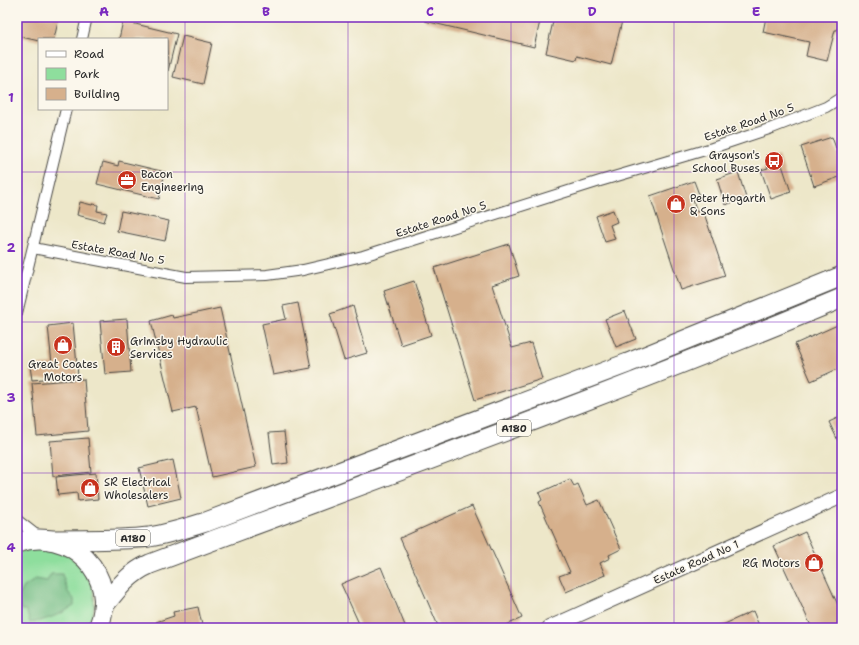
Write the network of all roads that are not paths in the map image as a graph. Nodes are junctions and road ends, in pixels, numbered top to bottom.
1 (87, 17) edge
2 (82, 38) edge
3 (842, 97) edge
4 (66, 110) edge
5 (33, 248) junction
6 (842, 276) edge
7 (842, 298) edge
8 (17, 313) edge
9 (841, 499) edge
10 (17, 520) edge
11 (46, 539) junction
12 (17, 543) edge
13 (103, 618) edge
14 (549, 628) edge

1 - 2 street
3 - 5 street, Estate Road No 5
4 - 5 street
5 - 8 street
6 - 11 highway, A180
7 - 13 highway, A180
9 - 14 street, Estate Road No 1
10 - 11 street
11 - 12 highway, A180
11 - 13 highway, A180

